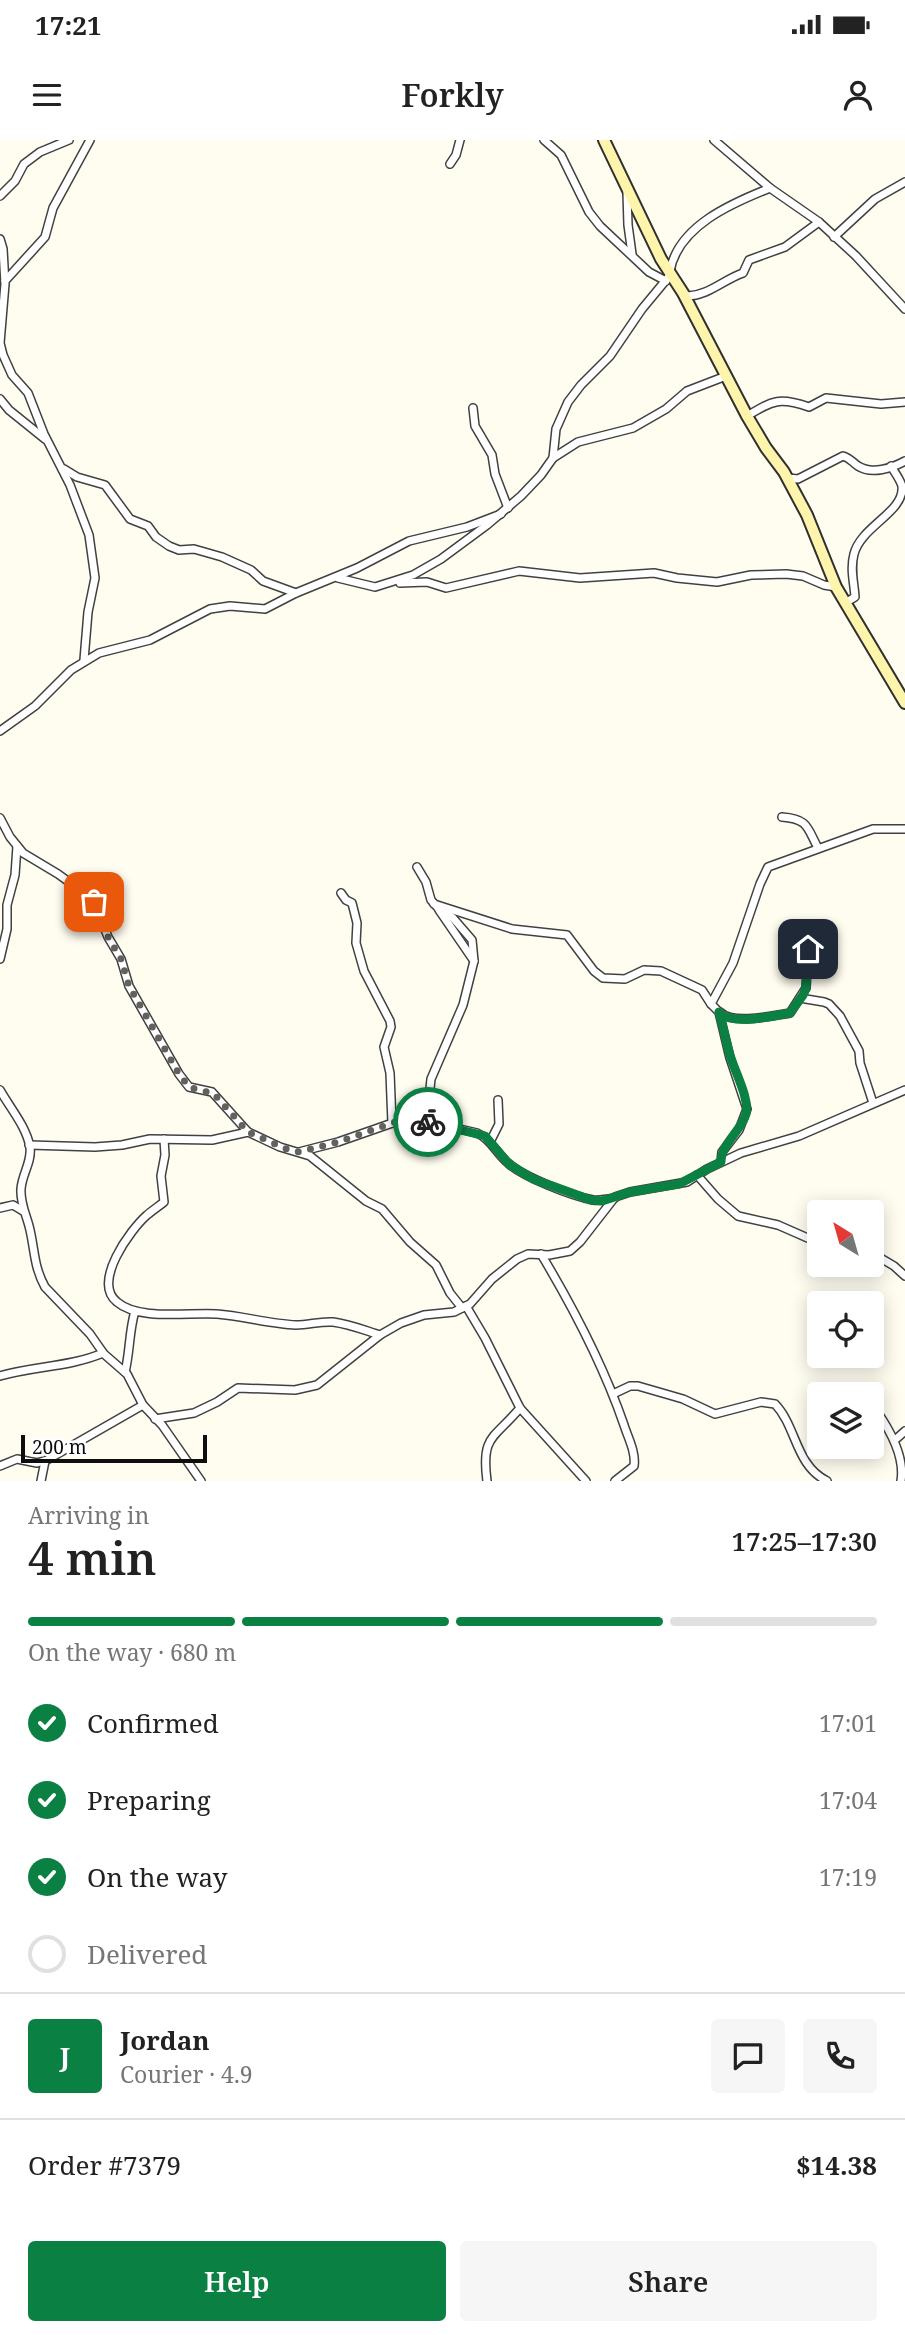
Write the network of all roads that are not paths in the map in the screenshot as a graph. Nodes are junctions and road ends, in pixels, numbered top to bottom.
1 (69, 140) edge
2 (90, 140) edge
3 (460, 140) edge
4 (544, 140) edge
5 (604, 140) edge
6 (714, 140) edge
7 (450, 164) dead end
8 (905, 182) edge
9 (626, 185) junction
10 (771, 188) junction
11 (0, 196) edge
12 (819, 222) junction
13 (834, 237) junction
14 (0, 239) edge
15 (632, 256) junction
16 (669, 275) junction
17 (5, 282) junction
18 (682, 293) junction
19 (905, 309) edge
20 (0, 343) edge
21 (726, 376) junction
22 (0, 399) edge
23 (905, 402) edge
24 (473, 408) dead end
25 (747, 415) junction
26 (48, 442) junction
27 (553, 458) junction
28 (905, 461) edge
29 (61, 466) junction
30 (891, 467) junction
31 (784, 472) junction
32 (504, 511) junction
33 (337, 578) junction
34 (388, 583) junction
35 (836, 587) junction
36 (296, 593) junction
37 (845, 603) junction
38 (84, 660) junction
39 (905, 703) edge
40 (0, 731) edge
41 (782, 817) dead end
42 (0, 818) edge
43 (905, 828) edge
44 (17, 846) junction
45 (818, 848) junction
46 (417, 867) dead end
47 (341, 893) dead end
48 (436, 906) junction
49 (808, 949) dead end
50 (0, 959) edge
51 (800, 998) junction
52 (711, 1004) junction
53 (719, 1012) junction
54 (0, 1090) edge
55 (905, 1090) edge
56 (498, 1100) dead end
57 (873, 1103) junction
58 (393, 1123) junction
59 (441, 1125) junction
60 (248, 1132) junction
61 (164, 1139) junction
62 (490, 1142) junction
63 (29, 1145) junction
64 (299, 1152) junction
65 (721, 1162) junction
66 (697, 1175) junction
67 (615, 1198) junction
68 (0, 1208) edge
69 (24, 1211) junction
70 (807, 1238) edge
71 (541, 1254) junction
72 (884, 1260) edge
73 (905, 1276) edge
74 (464, 1307) junction
75 (135, 1311) junction
76 (380, 1335) junction
77 (103, 1353) junction
78 (125, 1372) junction
79 (0, 1376) edge
80 (613, 1394) junction
81 (143, 1405) junction
82 (520, 1408) junction
83 (155, 1419) junction
84 (884, 1422) edge
85 (905, 1431) edge
86 (896, 1439) junction
87 (45, 1461) junction
88 (0, 1466) edge
89 (41, 1481) edge
90 (201, 1481) edge
91 (487, 1481) edge
92 (586, 1481) edge
93 (615, 1481) edge
94 (827, 1481) edge
95 (901, 1481) edge

1 - 11 street
2 - 17 street
3 - 7 street
4 - 15 street
5 - 9 street
6 - 10 street
8 - 13 street
9 - 15 street
9 - 16 street
10 - 12 street
10 - 16 street
12 - 13 street
12 - 18 street
13 - 19 street
14 - 17 street
15 - 16 street
16 - 18 street
16 - 27 street
17 - 20 street
18 - 21 street
20 - 26 street
21 - 25 street
21 - 27 street
22 - 26 street
23 - 25 street
24 - 32 street
25 - 31 street
26 - 29 street
27 - 32 street
28 - 30 street
29 - 36 street
29 - 38 street
30 - 31 street
30 - 37 street
31 - 35 street
32 - 33 street
32 - 34 street
33 - 34 street
33 - 36 street
34 - 35 street
35 - 37 street
36 - 38 street
37 - 39 street
38 - 40 street
41 - 45 street
42 - 44 street
43 - 45 street
44 - 50 street
44 - 60 street
45 - 52 street
46 - 48 street
47 - 58 street
48 - 52 street
48 - 59 street
49 - 51 street
51 - 53 street
51 - 57 street
52 - 53 street
53 - 65 street
54 - 63 street
55 - 57 street
56 - 62 street
57 - 65 street
58 - 59 street
58 - 64 street
59 - 62 street
60 - 61 street
60 - 64 street
61 - 63 street
61 - 75 street
62 - 67 street
63 - 69 street
64 - 74 street
65 - 66 street
66 - 67 street
66 - 70 street
67 - 71 street
68 - 69 street
69 - 77 street
71 - 74 street
71 - 80 street
72 - 73 street
74 - 76 street
74 - 82 street
75 - 76 street
75 - 78 street
76 - 83 street
77 - 78 street
77 - 79 street
78 - 81 street
80 - 93 street
80 - 94 street
81 - 83 street
81 - 87 street
82 - 91 street
82 - 92 street
83 - 90 street
84 - 86 street
85 - 86 street
86 - 95 street
87 - 88 street
87 - 89 street

